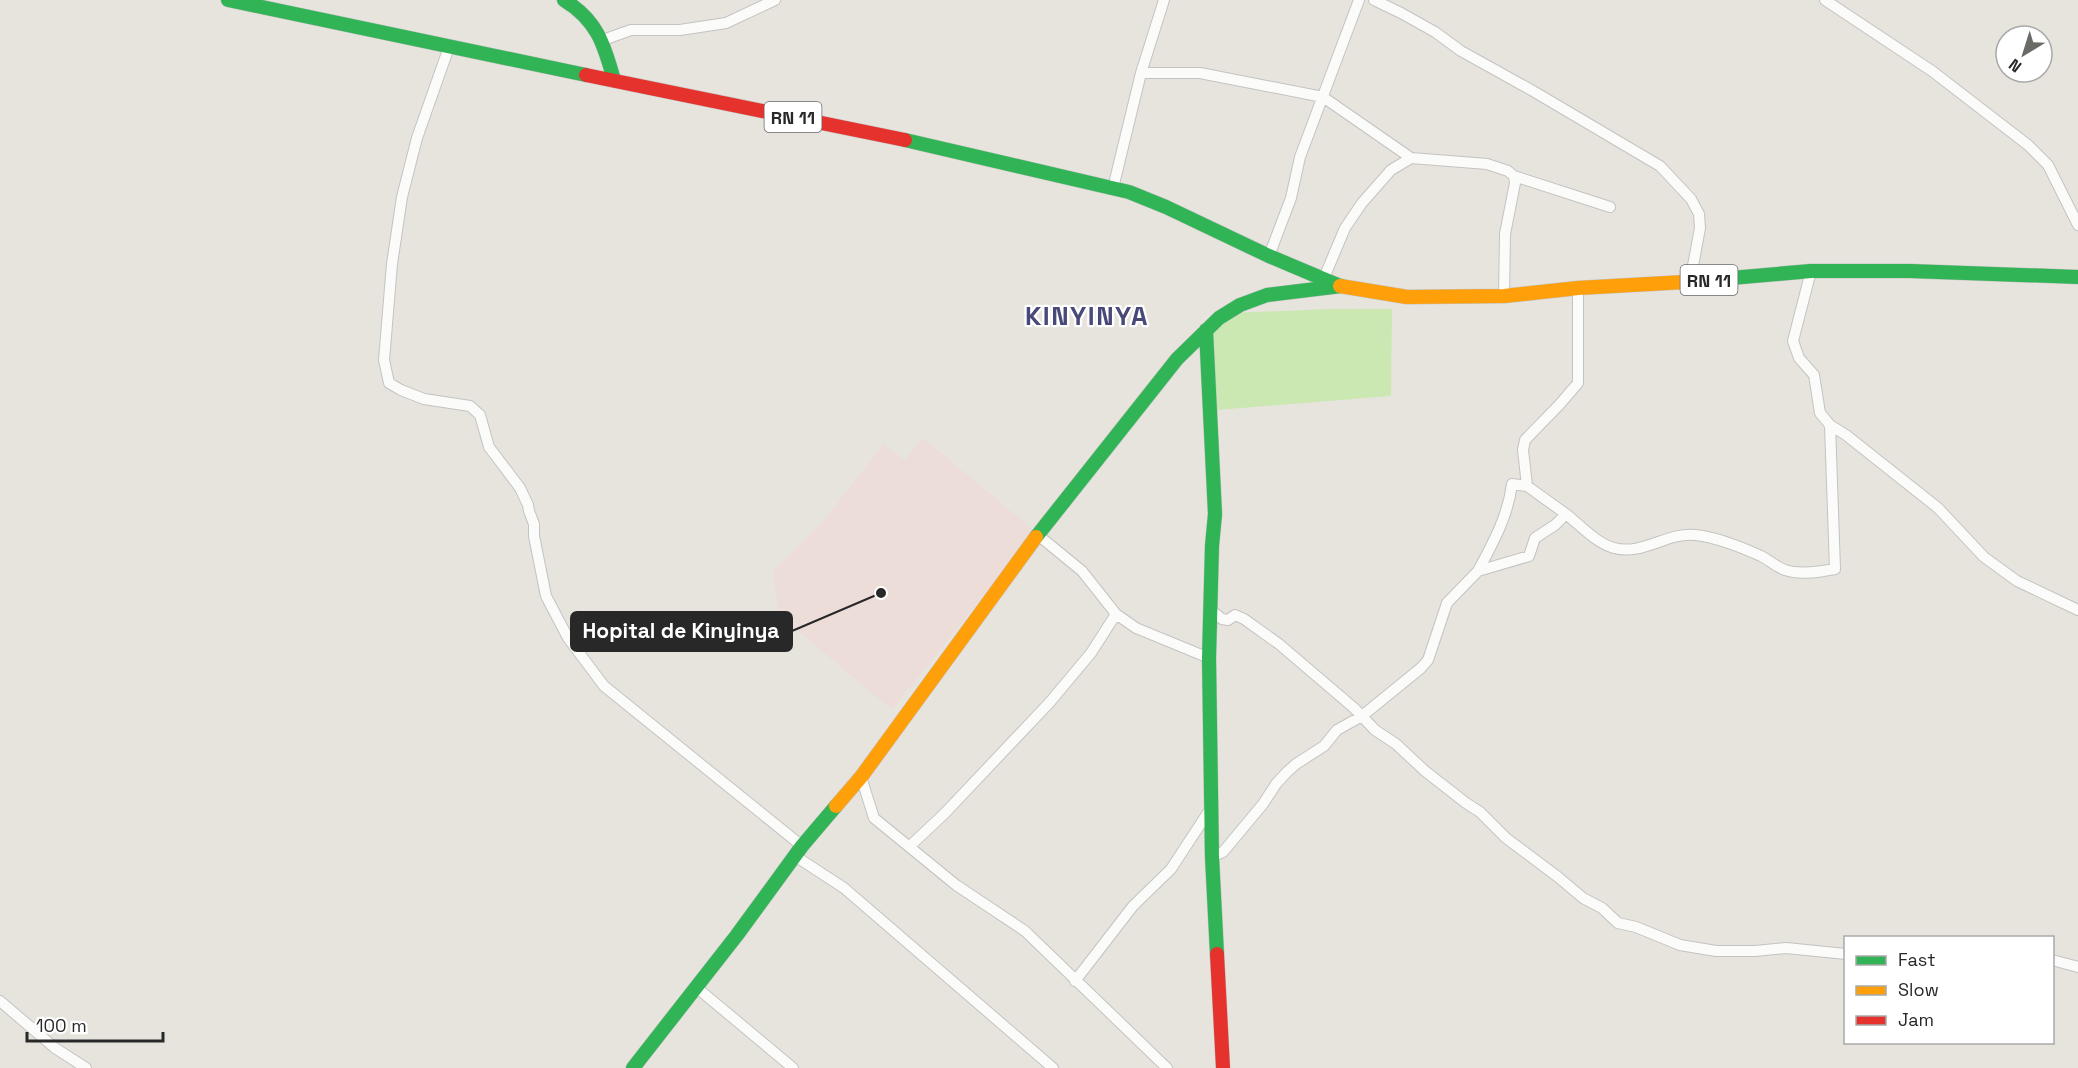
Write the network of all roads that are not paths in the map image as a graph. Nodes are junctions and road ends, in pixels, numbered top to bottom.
1 (228, 0) edge
2 (564, 0) edge
3 (775, 0) edge
4 (1164, 0) edge
5 (1359, 0) edge
6 (1374, 0) edge
7 (1825, 0) edge
8 (603, 40) junction
9 (449, 47) junction
10 (1141, 73) junction
11 (614, 80) junction
12 (1323, 97) junction
13 (1411, 158) junction
14 (1514, 176) junction
15 (1113, 188) junction
16 (1610, 207) dead end
17 (2078, 225) edge
18 (1269, 256) junction
19 (1811, 271) junction
20 (2078, 277) edge
21 (1324, 278) junction
22 (1690, 282) junction
23 (1341, 286) junction
24 (1578, 288) junction
25 (1504, 296) junction
26 (1206, 330) junction
27 (1830, 425) junction
28 (1527, 486) junction
29 (1566, 514) junction
30 (1038, 536) junction
31 (1478, 570) junction
32 (1211, 609) junction
33 (2078, 610) edge
34 (1116, 614) junction
35 (1209, 658) junction
36 (1362, 716) junction
37 (861, 777) junction
38 (1211, 808) junction
39 (910, 846) junction
40 (798, 851) junction
41 (1212, 857) junction
42 (1844, 954) edge
43 (2054, 961) edge
44 (2078, 967) edge
45 (1076, 981) junction
46 (696, 987) junction
47 (0, 1001) edge
48 (86, 1068) edge
49 (633, 1068) edge
50 (793, 1068) edge
51 (1053, 1068) edge
52 (1167, 1068) edge
53 (1222, 1068) edge

1 - 9 main road, RN 11
2 - 8 main road
3 - 8 street
4 - 10 street
5 - 12 street
6 - 22 street
7 - 17 street
8 - 11 main road
9 - 11 main road, RN 11
9 - 40 street
10 - 12 street
10 - 15 street
11 - 15 main road, RN 11
12 - 13 street
12 - 18 street
13 - 14 street
13 - 21 street
14 - 16 street
14 - 25 street
15 - 18 main road, RN 11
18 - 21 main road, RN 11
19 - 20 main road, RN 11
19 - 22 main road, RN 11
19 - 27 street
21 - 23 main road, RN 11
22 - 24 main road, RN 11
23 - 25 main road, RN 11
23 - 26 main road
24 - 25 main road, RN 11
24 - 28 street
26 - 30 main road
26 - 32 main road
27 - 29 street
27 - 33 street
28 - 29 street
28 - 31 street
29 - 31 street
30 - 34 street
30 - 37 main road
31 - 36 street
32 - 35 main road
32 - 36 street
34 - 35 street
34 - 39 street
35 - 38 main road
36 - 41 street
36 - 42 street
37 - 39 street
37 - 40 main road
38 - 41 main road
38 - 45 street
39 - 45 street
40 - 46 main road
40 - 51 street
41 - 53 main road
43 - 44 street
45 - 52 street
46 - 49 main road
46 - 50 street
47 - 48 street

